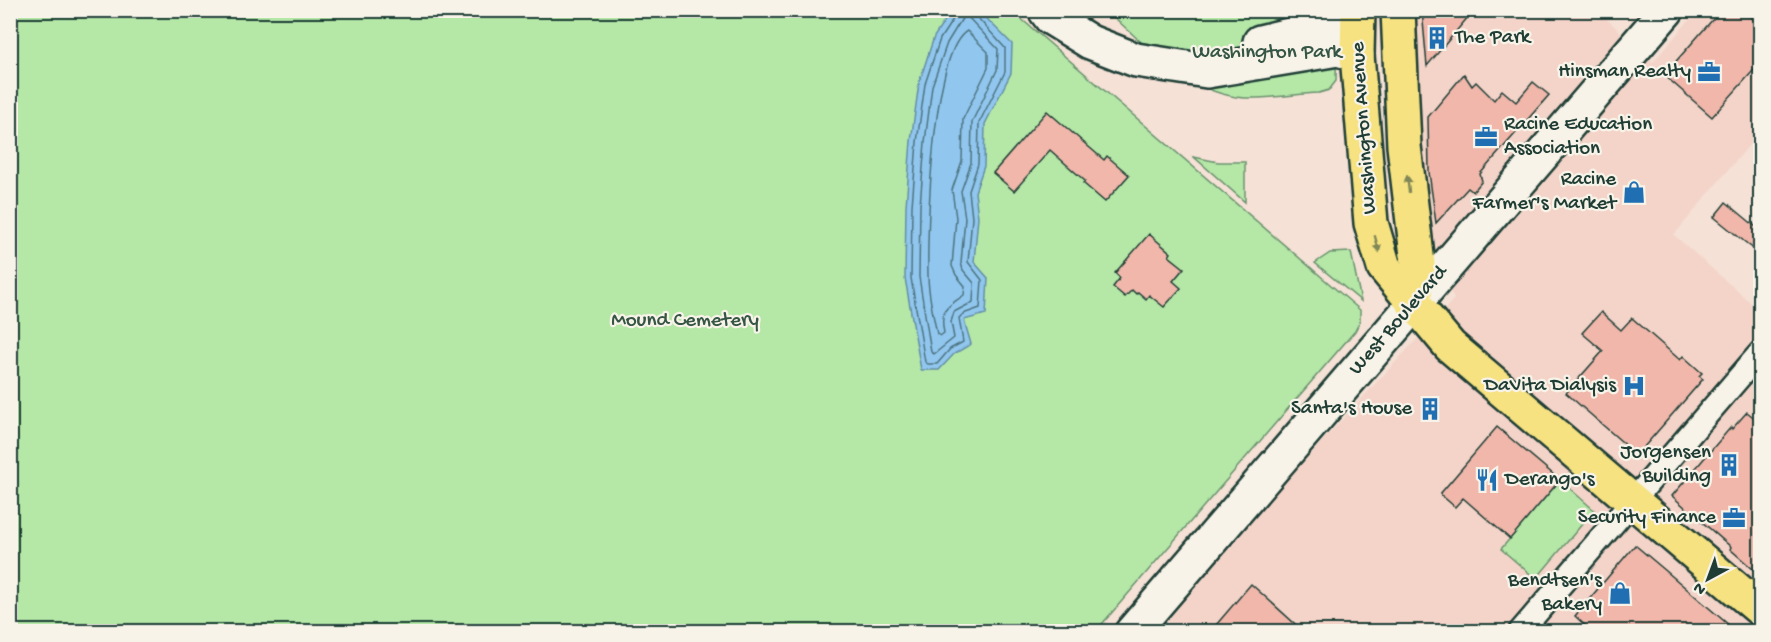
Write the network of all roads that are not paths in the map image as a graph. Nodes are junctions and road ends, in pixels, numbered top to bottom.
1 (1045, 10) edge
2 (1081, 10) edge
3 (1398, 10) edge
4 (1667, 10) edge
5 (1358, 15) edge
6 (1357, 56) junction
7 (1404, 146) junction
8 (1414, 304) junction
9 (1761, 353) edge
10 (1632, 501) junction
11 (1761, 609) edge
12 (1132, 632) edge
13 (1520, 632) edge

1 - 6 street
2 - 5 street
3 - 7 main road, Washington Avenue
4 - 8 street, West Boulevard
5 - 6 main road, Washington Avenue
5 - 7 main road
6 -> 8 main road, Washington Avenue
8 -> 7 main road, Washington Avenue
8 - 10 main road, Washington Avenue
8 - 12 street, West Boulevard
9 - 10 street
10 - 11 main road, Washington Avenue
10 - 13 street

